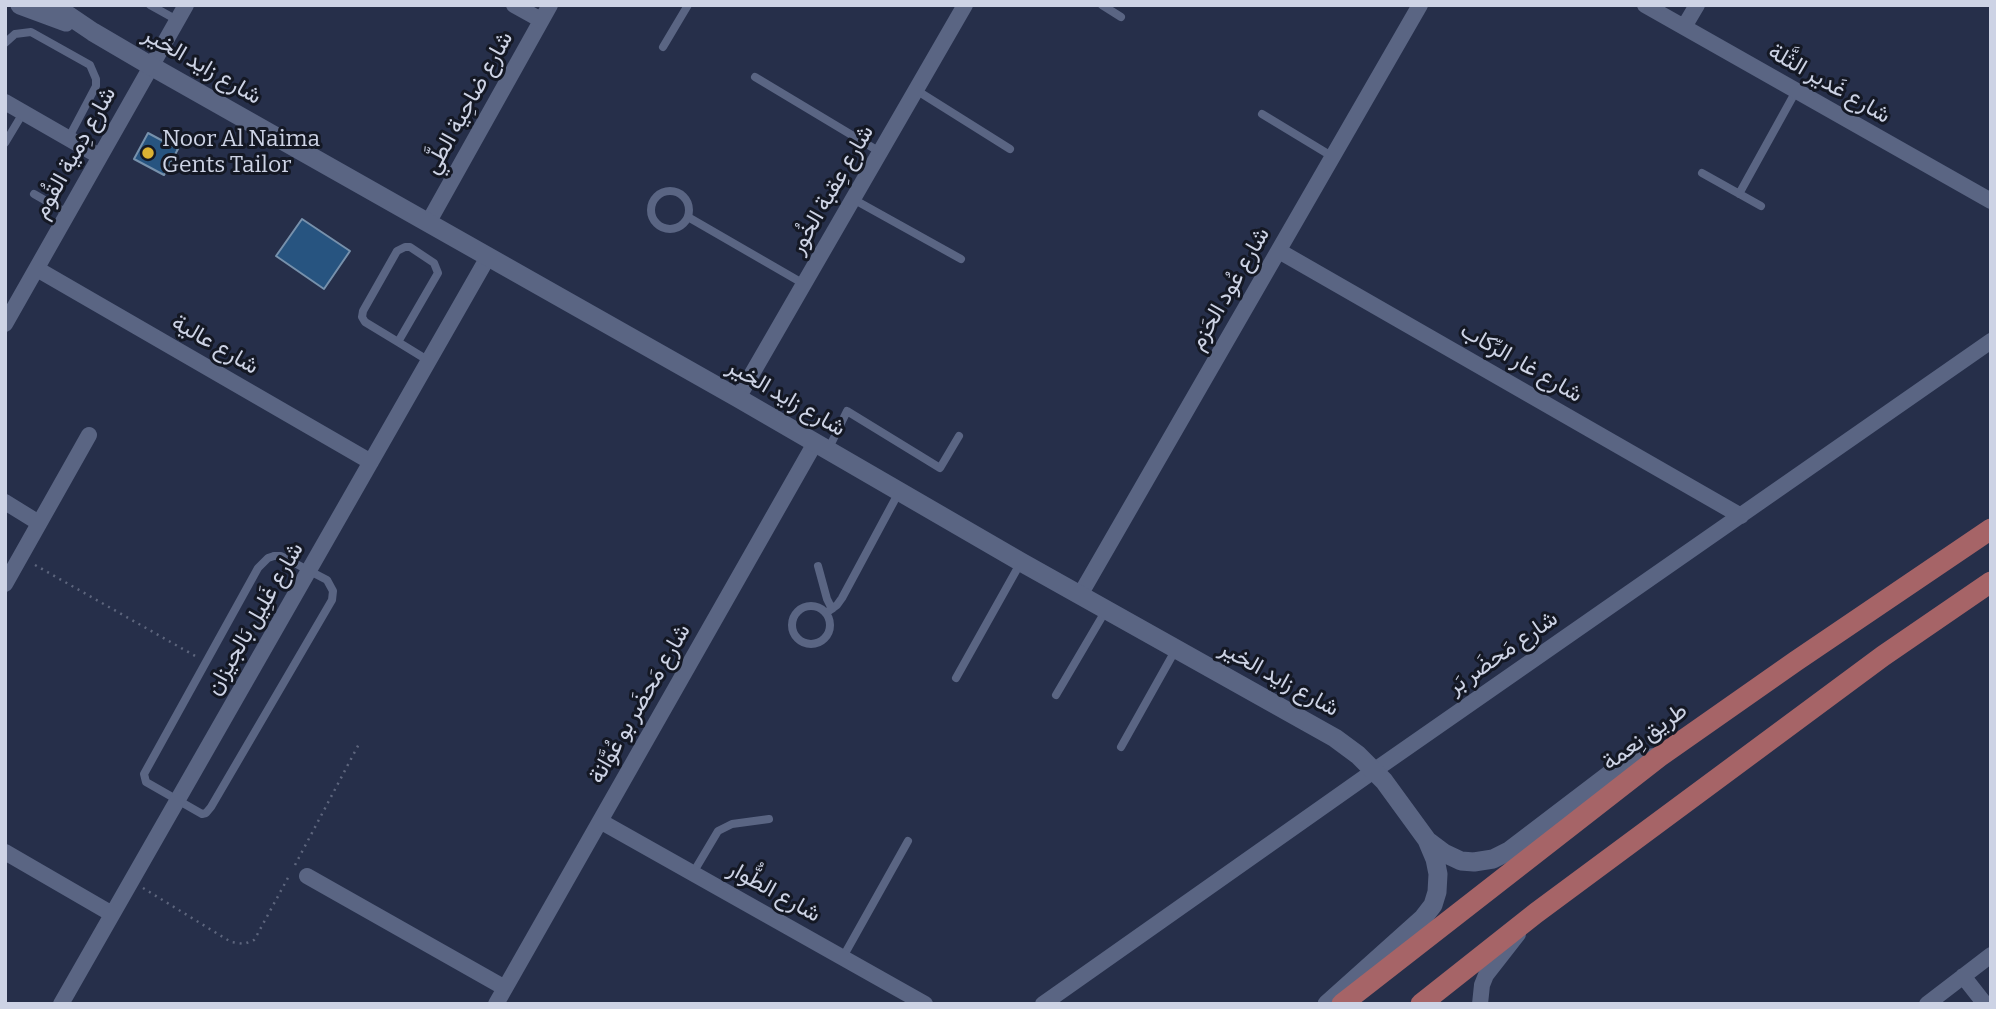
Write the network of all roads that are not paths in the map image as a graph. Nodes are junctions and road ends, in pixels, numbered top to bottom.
1 (20, 5) edge
2 (53, 5) edge
3 (150, 5) edge
4 (186, 5) edge
5 (514, 5) edge
6 (550, 5) edge
7 (688, 5) edge
8 (965, 5) edge
9 (1102, 5) edge
10 (1420, 5) edge
11 (1645, 5) edge
12 (1696, 5) edge
13 (1121, 17) dead end
14 (177, 20) junction
15 (541, 20) junction
16 (1684, 27) junction
17 (93, 32) junction
18 (5, 43) edge
19 (663, 47) dead end
20 (152, 66) junction
21 (755, 77) dead end
22 (916, 90) junction
23 (1796, 91) junction
24 (5, 103) edge
25 (23, 113) junction
26 (1262, 114) dead end
27 (68, 139) junction
28 (5, 143) edge
29 (1010, 149) dead end
30 (880, 152) junction
31 (99, 156) junction
32 (1333, 157) junction
33 (1702, 173) dead end
34 (34, 194) dead end
35 (1739, 194) junction
36 (853, 199) junction
37 (1991, 201) edge
38 (1761, 206) dead end
39 (68, 213) junction
40 (688, 217) junction
41 (428, 223) junction
42 (1279, 251) junction
43 (488, 257) junction
44 (961, 259) dead end
45 (37, 269) junction
46 (804, 284) junction
47 (5, 324) edge
48 (1991, 341) edge
49 (398, 342) junction
50 (429, 361) junction
51 (738, 398) junction
52 (89, 435) dead end
53 (959, 436) dead end
54 (821, 447) junction
55 (371, 462) junction
56 (899, 492) junction
57 (5, 502) edge
58 (1741, 516) junction
59 (39, 523) junction
60 (1991, 529) edge
61 (1021, 562) junction
62 (818, 566) dead end
63 (309, 570) junction
64 (1991, 582) edge
65 (5, 584) edge
66 (1080, 595) junction
67 (1106, 610) junction
68 (829, 611) junction
69 (1176, 649) junction
70 (956, 678) dead end
71 (1056, 695) dead end
72 (1121, 747) dead end
73 (1659, 757) junction
74 (1375, 770) junction
75 (177, 800) junction
76 (769, 819) dead end
77 (600, 821) junction
78 (1427, 840) junction
79 (908, 841) dead end
80 (5, 852) edge
81 (694, 873) junction
82 (307, 876) dead end
83 (1536, 913) junction
84 (112, 914) junction
85 (1991, 955) edge
86 (843, 957) junction
87 (1963, 975) junction
88 (505, 988) junction
89 (61, 1004) edge
90 (496, 1004) edge
91 (925, 1004) edge
92 (1043, 1004) edge
93 (1327, 1004) edge
94 (1342, 1004) edge
95 (1421, 1004) edge
96 (1480, 1004) edge
97 (1927, 1004) edge
98 (1986, 1004) edge

1 - 17 street, شارع زايد الخير
2 - 17 street, شارع زايد الخير
3 - 14 lane
4 - 14 street, شارع دِمية القُوم
5 - 15 street
6 - 15 street, شارع ضاحِية الطَّي
7 - 19 lane
8 - 22 street, شارع عِقبة الخُور
9 - 13 lane
10 - 32 street, شارع عُود الحَزم
11 - 16 street, شارع غَدير الثَّلة
12 - 16 street
14 - 20 street, شارع دِمية القُوم
15 - 41 street, شارع ضاحِية الطَّي
16 - 23 street, شارع غَدير الثَّلة
17 - 20 street, شارع زايد الخير
18 - 27 lane
20 - 31 street, شارع دِمية القُوم
20 - 41 street, شارع زايد الخير
21 - 30 lane
22 - 29 lane
22 - 30 street, شارع عِقبة الخُور
23 - 35 lane
23 - 37 street, شارع غَدير الثَّلة
24 - 25 street
25 - 27 street
25 - 28 lane
26 - 32 lane
27 - 31 street
30 - 36 street, شارع عِقبة الخُور
31 - 39 street, شارع دِمية القُوم
32 - 42 street, شارع عُود الحَزم
33 - 35 lane
34 - 39 lane
35 - 38 lane
36 - 44 lane
36 - 46 street, شارع عِقبة الخُور
39 - 45 street, شارع دِمية القُوم
40 - 40 lane
40 - 46 lane
41 - 43 street, شارع زايد الخير
42 - 58 street, شارع غار الرِّكاب
42 - 66 street, شارع عُود الحَزم
43 - 50 street, شارع غَلِيل بَالجيزان
43 - 51 street, شارع زايد الخير
45 - 47 street, شارع دِمية القُوم
45 - 55 street, شارع عالية
46 - 51 street, شارع عِقبة الخُور
48 - 58 street, شارع مَحضَر بَر
49 - 49 lane
49 - 50 lane
50 - 55 street, شارع غَلِيل بَالجيزان
51 - 54 street, شارع زايد الخير
52 - 59 street
53 - 54 lane
54 - 56 street, شارع زايد الخير
54 - 77 street, شارع مَحضَر بو عُوَّانة
55 - 63 street, شارع غَلِيل بَالجيزان
56 - 61 street, شارع زايد الخير
56 - 68 lane
57 - 59 street
58 - 74 street, شارع مَحضَر بَر
59 - 65 street
60 - 73 main road, طريق نِعمة
61 - 66 street, شارع زايد الخير
61 - 70 lane
62 - 68 lane
63 - 75 street, شارع غَلِيل بَالجيزان
63 - 75 lane
63 - 75 lane
64 - 83 main road
66 - 67 street, شارع زايد الخير
67 - 69 street, شارع زايد الخير
67 - 71 lane
68 - 68 lane
69 - 72 lane
69 - 74 street, شارع زايد الخير
73 - 78 street
73 - 94 main road, طريق نِعمة
74 - 78 street, شارع زايد الخير
74 - 92 street, شارع مَحضَر بَر
75 - 84 street, شارع غَلِيل بَالجيزان
76 - 81 lane
77 - 81 street, شارع الطُّوار
77 - 88 street, شارع مَحضَر بو عُوَّانة
78 - 93 street
79 - 86 lane
80 - 84 street
81 - 86 street, شارع الطُّوار
82 - 88 street
83 - 95 main road
83 - 96 street
84 - 89 street, شارع غَلِيل بَالجيزان
85 - 87 street
86 - 91 street, شارع الطُّوار
87 - 97 street
87 - 98 street
88 - 90 street, شارع مَحضَر بو عُوَّانة

